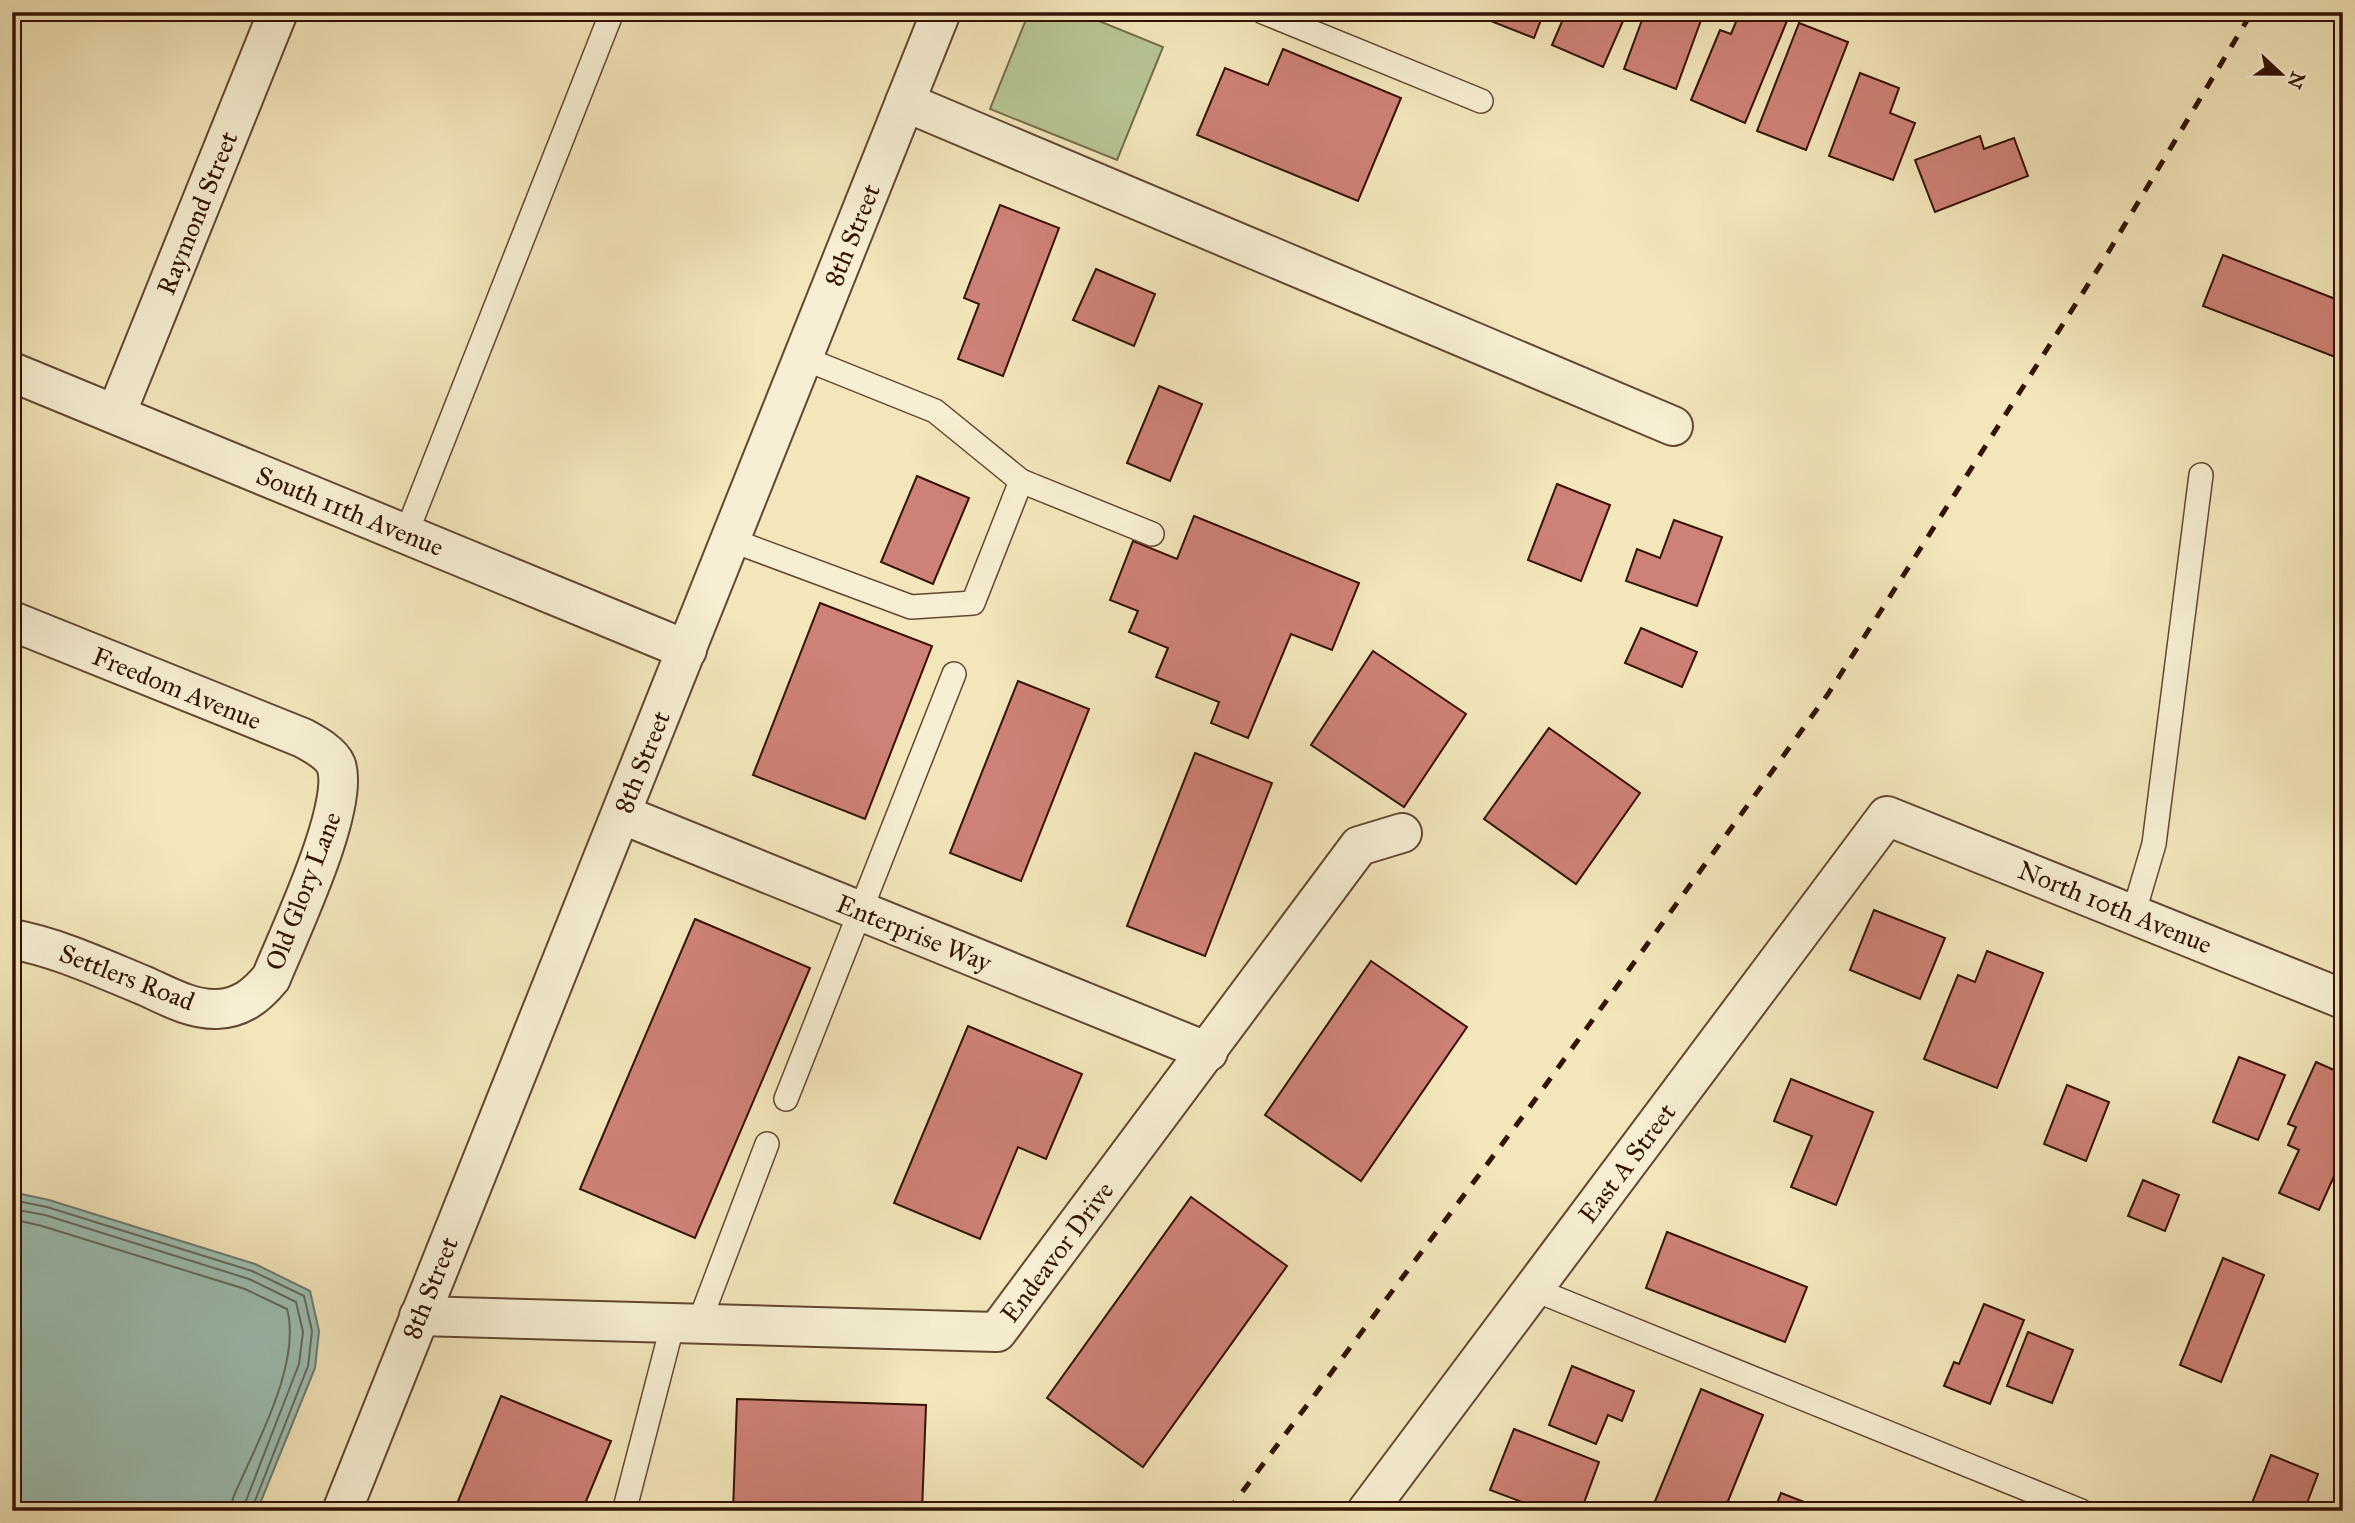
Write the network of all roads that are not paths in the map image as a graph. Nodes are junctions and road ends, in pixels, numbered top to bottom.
1 (278, 12) edge
2 (612, 12) edge
3 (941, 12) edge
4 (1262, 12) edge
5 (1481, 101) dead end
6 (905, 102) junction
7 (803, 358) junction
8 (12, 372) edge
9 (116, 415) junction
10 (1673, 426) dead end
11 (2201, 475) dead end
12 (1021, 481) junction
13 (406, 534) junction
14 (1153, 534) dead end
15 (731, 540) junction
16 (12, 621) edge
17 (687, 650) junction
18 (954, 674) dead end
19 (336, 764) joint
20 (621, 814) junction
21 (1887, 816) joint
22 (1402, 833) dead end
23 (860, 911) junction
24 (2133, 915) junction
25 (12, 939) edge
26 (2343, 999) edge
27 (242, 1004) joint
28 (1208, 1052) junction
29 (786, 1099) dead end
30 (767, 1144) dead end
31 (1533, 1289) junction
32 (419, 1316) junction
33 (686, 1323) junction
34 (625, 1508) dead end
35 (342, 1511) edge
36 (1367, 1511) edge
37 (2081, 1511) edge

1 - 9 street, Raymond Street
2 - 13 lane
3 - 6 street, 8th Street
4 - 5 lane
6 - 7 street, 8th Street
6 - 10 street
7 - 12 lane
7 - 15 street, 8th Street
8 - 9 street, South 11th Avenue
9 - 13 street, South 11th Avenue
11 - 24 lane
12 - 14 lane
12 - 15 lane
13 - 17 street, South 11th Avenue
15 - 17 street, 8th Street
16 - 19 street, Freedom Avenue
17 - 20 street, 8th Street
18 - 23 lane
19 - 27 street, Old Glory Lane
20 - 23 street, Enterprise Way
20 - 32 street, 8th Street
21 - 24 street, North 10th Avenue
21 - 31 street, East A Street
22 - 28 street, Endeavor Drive
23 - 28 street, Enterprise Way
23 - 29 lane
24 - 26 street, North 10th Avenue
25 - 27 street, Settlers Road
28 - 33 street, Endeavor Drive
30 - 33 lane
31 - 36 street, East A Street
31 - 37 lane
32 - 33 street, Endeavor Drive
32 - 35 street, 8th Street
33 - 34 lane

